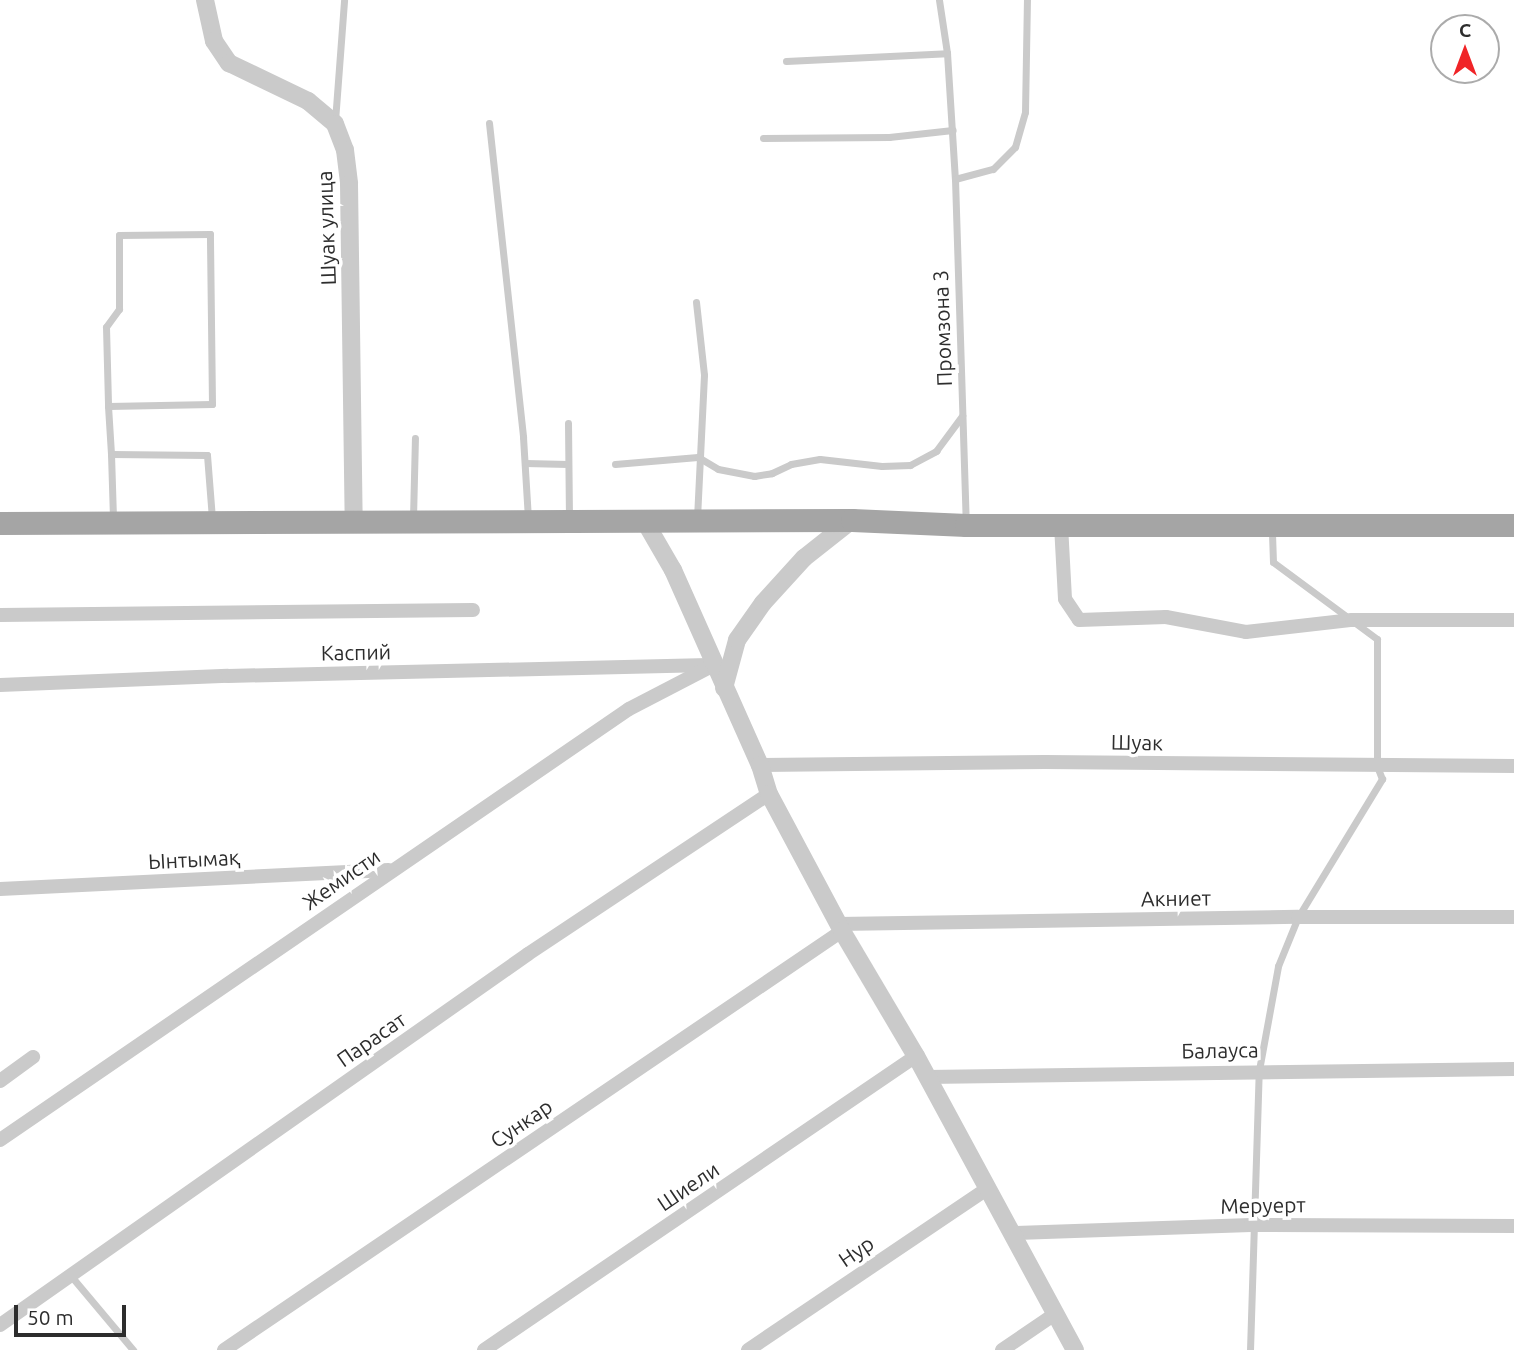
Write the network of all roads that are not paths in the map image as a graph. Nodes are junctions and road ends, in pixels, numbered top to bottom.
1 (205, 0) edge
2 (344, 0) edge
3 (939, 0) edge
4 (1027, 0) edge
5 (947, 53) junction
6 (786, 61) dead end
7 (489, 123) dead end
8 (335, 124) junction
9 (953, 130) junction
10 (763, 138) dead end
11 (955, 179) junction
12 (696, 302) dead end
13 (108, 406) junction
14 (962, 416) junction
15 (568, 423) dead end
16 (415, 438) dead end
17 (111, 454) junction
18 (698, 457) junction
19 (525, 463) junction
20 (568, 464) junction
21 (615, 464) dead end
22 (644, 520) junction
23 (697, 520) junction
24 (852, 520) junction
25 (528, 521) junction
26 (569, 521) junction
27 (413, 522) junction
28 (0, 523) edge
29 (113, 523) junction
30 (212, 523) junction
31 (354, 523) junction
32 (966, 525) junction
33 (1061, 525) junction
34 (1272, 525) junction
35 (1514, 526) edge
36 (473, 610) dead end
37 (0, 615) edge
38 (1352, 620) junction
39 (1514, 620) edge
40 (714, 665) junction
41 (0, 685) edge
42 (724, 688) junction
43 (760, 765) junction
44 (1377, 766) junction
45 (1514, 766) edge
46 (769, 794) junction
47 (390, 870) junction
48 (0, 889) edge
49 (1298, 917) junction
50 (1514, 917) edge
51 (840, 927) junction
52 (916, 1056) junction
53 (33, 1057) dead end
54 (1514, 1069) edge
55 (1259, 1070) junction
56 (927, 1076) junction
57 (0, 1081) edge
58 (0, 1140) edge
59 (988, 1188) junction
60 (1251, 1225) junction
61 (1514, 1226) edge
62 (1013, 1233) junction
63 (71, 1276) junction
64 (1055, 1314) junction
65 (0, 1325) edge
66 (133, 1350) edge
67 (224, 1350) edge
68 (484, 1350) edge
69 (748, 1350) edge
70 (1002, 1350) edge
71 (1075, 1350) edge
72 (1250, 1350) edge

1 - 8 street
2 - 8 lane
3 - 5 lane, Промзона 3
4 - 11 lane
5 - 6 lane
5 - 9 lane, Промзона 3
7 - 19 lane
8 - 31 street, Шуак улица
9 - 10 lane
9 - 11 lane, Промзона 3
11 - 14 lane, Промзона 3
12 - 18 lane
13 - 13 lane
13 - 17 lane
14 - 18 lane
14 - 32 lane, Промзона 3
15 - 20 lane
16 - 27 lane
17 - 29 lane
17 - 30 lane
18 - 21 lane
18 - 23 lane
19 - 20 lane
19 - 25 lane
20 - 26 lane
22 - 23 main road
22 - 26 main road
22 - 40 street
23 - 24 main road
24 - 32 main road
24 - 42 street
25 - 26 main road
25 - 27 main road
27 - 31 main road
28 - 29 main road
29 - 30 main road
30 - 31 main road
32 - 33 main road
33 - 34 main road
33 - 38 street
34 - 35 main road
34 - 38 lane
36 - 37 street
38 - 39 street
38 - 44 lane
40 - 41 street, Каспий
40 - 42 street
40 - 47 street, Жемисти
42 - 43 street
43 - 44 street, Шуак
43 - 46 street
44 - 45 street, Шуак
44 - 49 lane
46 - 51 street
46 - 63 street, Парасат
47 - 48 street, Ынтымақ
47 - 58 street, Жемисти
49 - 50 street, Акниет
49 - 51 street, Акниет
49 - 55 lane
51 - 52 street
51 - 67 street, Сункар
52 - 56 street
52 - 68 street, Шиели
53 - 57 street
54 - 55 street, Балауса
55 - 56 street, Балауса
55 - 60 lane
56 - 59 street
59 - 62 street
59 - 69 street, Нур
60 - 61 street, Меруерт
60 - 62 street, Меруерт
60 - 72 lane
62 - 64 street
63 - 65 street, Парасат
63 - 66 lane
64 - 70 street
64 - 71 street

